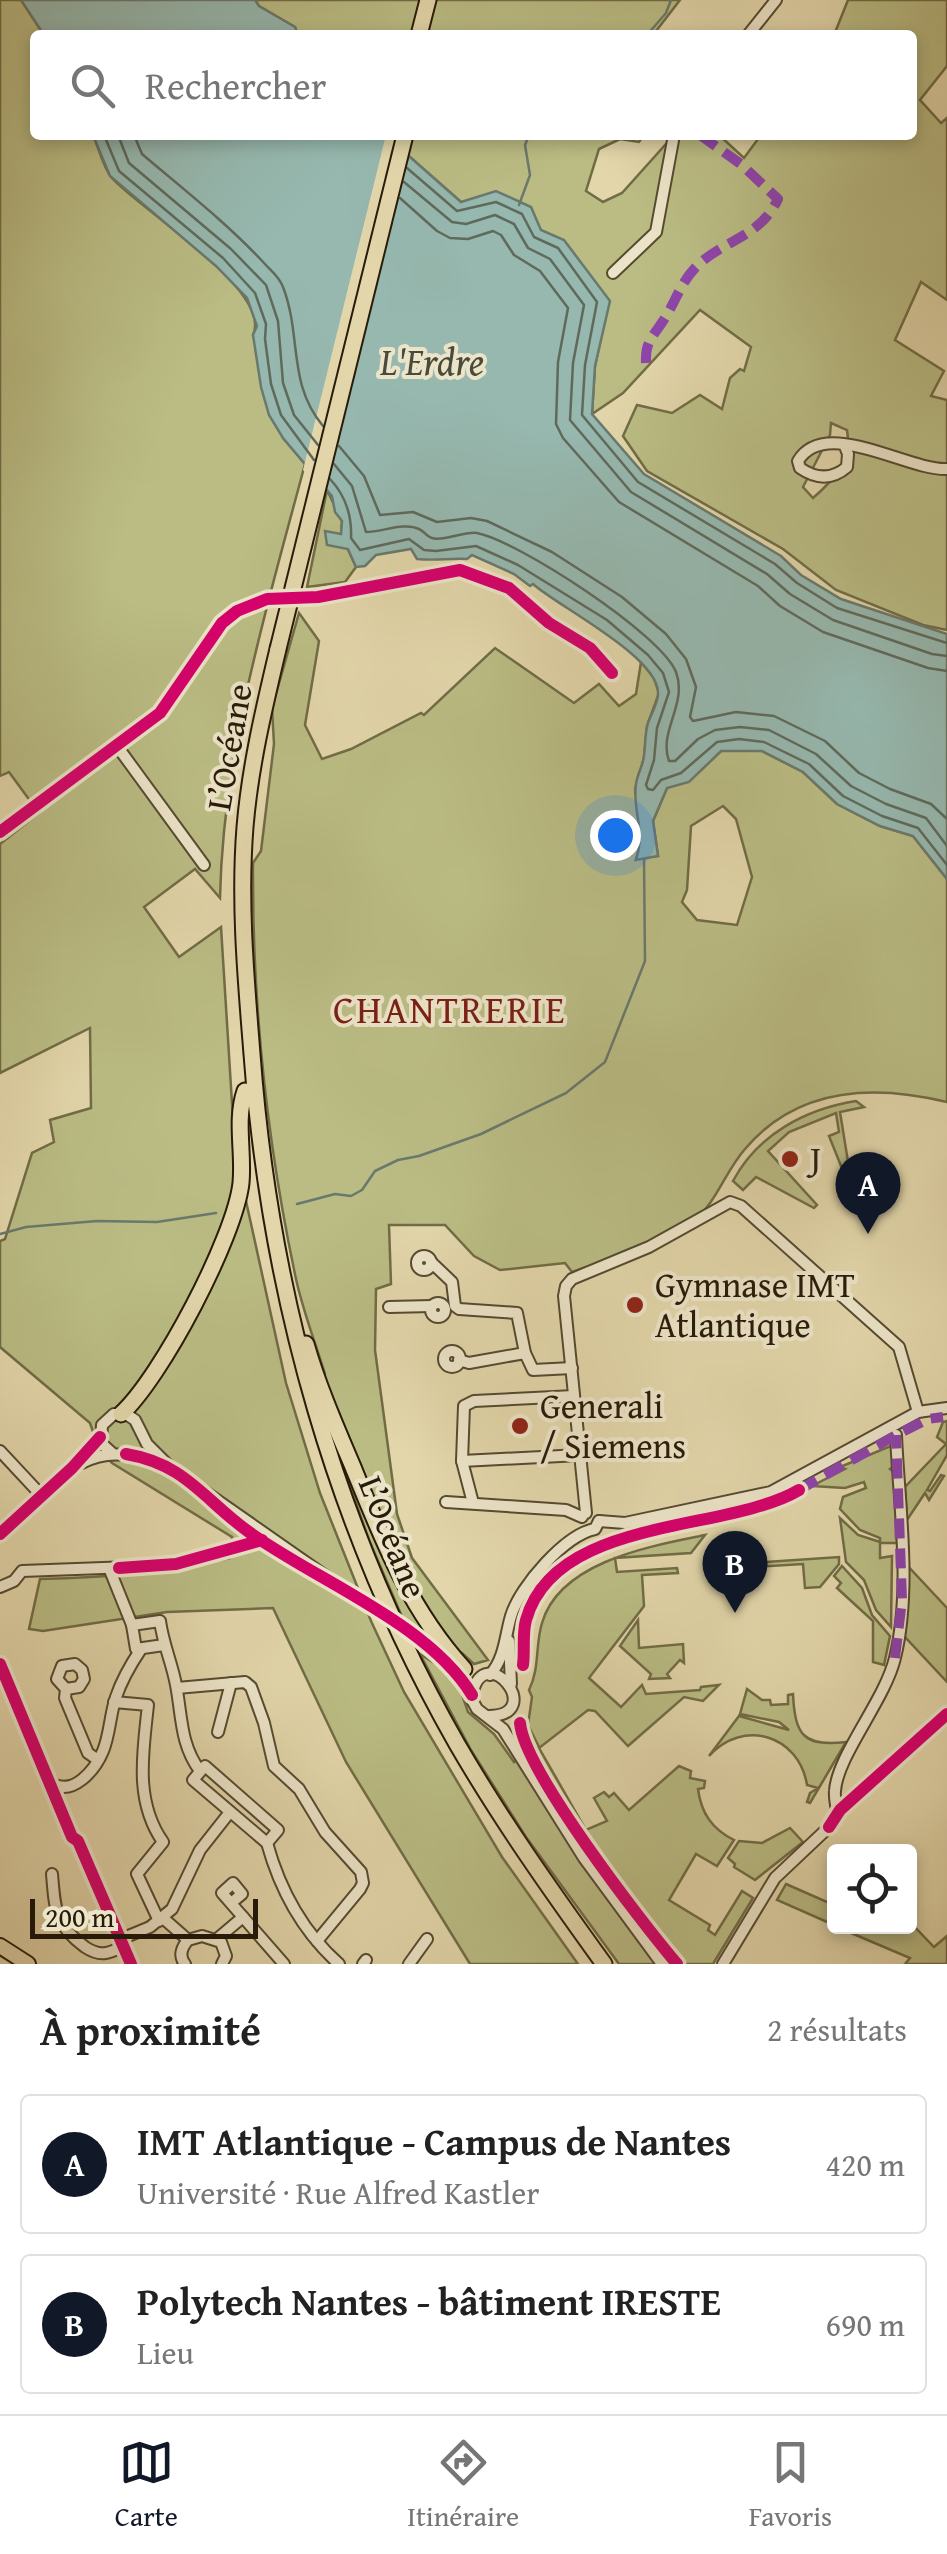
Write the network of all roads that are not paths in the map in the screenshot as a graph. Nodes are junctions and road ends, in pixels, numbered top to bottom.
1 (428, 0) edge
2 (438, 0) edge
3 (776, 0) edge
4 (420, 30) edge
5 (431, 30) edge
6 (752, 30) edge
7 (393, 140) edge
8 (404, 140) edge
9 (673, 140) edge
10 (613, 273) dead end
11 (844, 444) junction
12 (947, 470) edge
13 (273, 649) junction
14 (612, 672) dead end
15 (117, 746) junction
16 (0, 832) edge
17 (204, 864) dead end
18 (244, 1091) junction
19 (278, 1261) junction
20 (431, 1262) dead end
21 (388, 1307) dead end
22 (450, 1307) junction
23 (525, 1353) junction
24 (460, 1360) dead end
25 (572, 1368) junction
26 (574, 1396) junction
27 (947, 1408) edge
28 (918, 1412) junction
29 (121, 1414) junction
30 (140, 1432) junction
31 (896, 1435) dead end
32 (100, 1437) junction
33 (0, 1451) edge
34 (112, 1454) junction
35 (126, 1454) junction
36 (580, 1455) junction
37 (462, 1461) junction
38 (72, 1468) junction
39 (171, 1468) junction
40 (42, 1496) junction
41 (446, 1502) dead end
42 (473, 1504) junction
43 (584, 1515) junction
44 (599, 1521) junction
45 (586, 1529) junction
46 (0, 1534) edge
47 (130, 1567) dead end
48 (109, 1568) junction
49 (0, 1587) edge
50 (132, 1625) junction
51 (508, 1632) junction
52 (422, 1642) junction
53 (164, 1645) junction
54 (142, 1648) junction
55 (0, 1664) edge
56 (464, 1669) junction
57 (485, 1677) junction
58 (231, 1683) junction
59 (511, 1685) junction
60 (177, 1688) junction
61 (66, 1690) dead end
62 (472, 1696) junction
63 (114, 1702) junction
64 (508, 1710) junction
65 (947, 1714) edge
66 (489, 1716) junction
67 (218, 1732) dead end
68 (98, 1760) junction
69 (524, 1761) junction
70 (200, 1771) junction
71 (230, 1812) junction
72 (837, 1814) junction
73 (78, 1840) dead end
74 (267, 1843) junction
75 (52, 1874) dead end
76 (231, 1903) dead end
77 (242, 1917) junction
78 (161, 1920) junction
79 (217, 1939) junction
80 (188, 1940) junction
81 (427, 1940) dead end
82 (316, 1941) junction
83 (122, 1943) junction
84 (0, 1946) edge
85 (662, 1962) edge
86 (28, 1964) edge
87 (131, 1964) edge
88 (185, 1964) edge
89 (222, 1964) edge
90 (284, 1964) edge
91 (338, 1964) edge
92 (409, 1964) edge
93 (592, 1964) edge
94 (604, 1964) edge
95 (722, 1964) edge

1 - 4 highway
2 - 5 highway
3 - 6 street
7 - 13 highway, L’Océane
8 - 13 highway, L’Océane, bridge
9 - 10 street
11 - 11 street
11 - 12 street
13 - 18 highway, L’Océane
13 - 19 highway, L’Océane
14 - 15 street
15 - 16 street
15 - 17 street
18 - 29 highway
18 - 93 highway, L’Océane
19 - 56 highway
19 - 94 highway, L’Océane
20 - 22 street
21 - 22 street
22 - 23 street
23 - 24 street
23 - 25 street
25 - 26 street
25 - 28 street
26 - 36 street
26 - 37 street
27 - 28 street
28 - 44 street
29 - 30 street
29 - 32 street
30 - 35 street
30 - 39 street
31 - 72 street
32 - 34 street
32 - 38 street
33 - 40 street
34 - 35 street
34 - 38 street
35 - 39 street
36 - 37 street
36 - 43 street
37 - 42 street
38 - 40 street
39 - 52 street, bridge
40 - 46 street
41 - 42 street
42 - 43 street
43 - 44 street
43 - 45 street
44 - 45 street
45 - 51 street
47 - 48 street
48 - 49 street
48 - 50 street
50 - 53 street
50 - 54 street
51 - 57 street
51 - 59 street
52 - 56 street
52 - 62 street
53 - 54 street
53 - 60 street
54 - 63 street
55 - 68 street
56 - 57 street
57 - 59 street
57 - 62 street
58 - 60 street
58 - 67 street
58 - 82 street
59 - 64 street
60 - 70 street
61 - 68 street
62 - 66 street
63 - 68 street
63 - 78 street
64 - 66 street
64 - 69 street
65 - 72 street
66 - 69 street
69 - 85 street
70 - 71 street
70 - 74 street
71 - 74 street
71 - 78 street
72 - 95 street
73 - 83 street
74 - 82 street
75 - 83 street
76 - 77 street
77 - 79 street
77 - 90 street
78 - 80 street
78 - 83 street
79 - 80 street
79 - 89 street
80 - 88 street
81 - 92 street
82 - 91 street
83 - 87 street
84 - 86 main road

